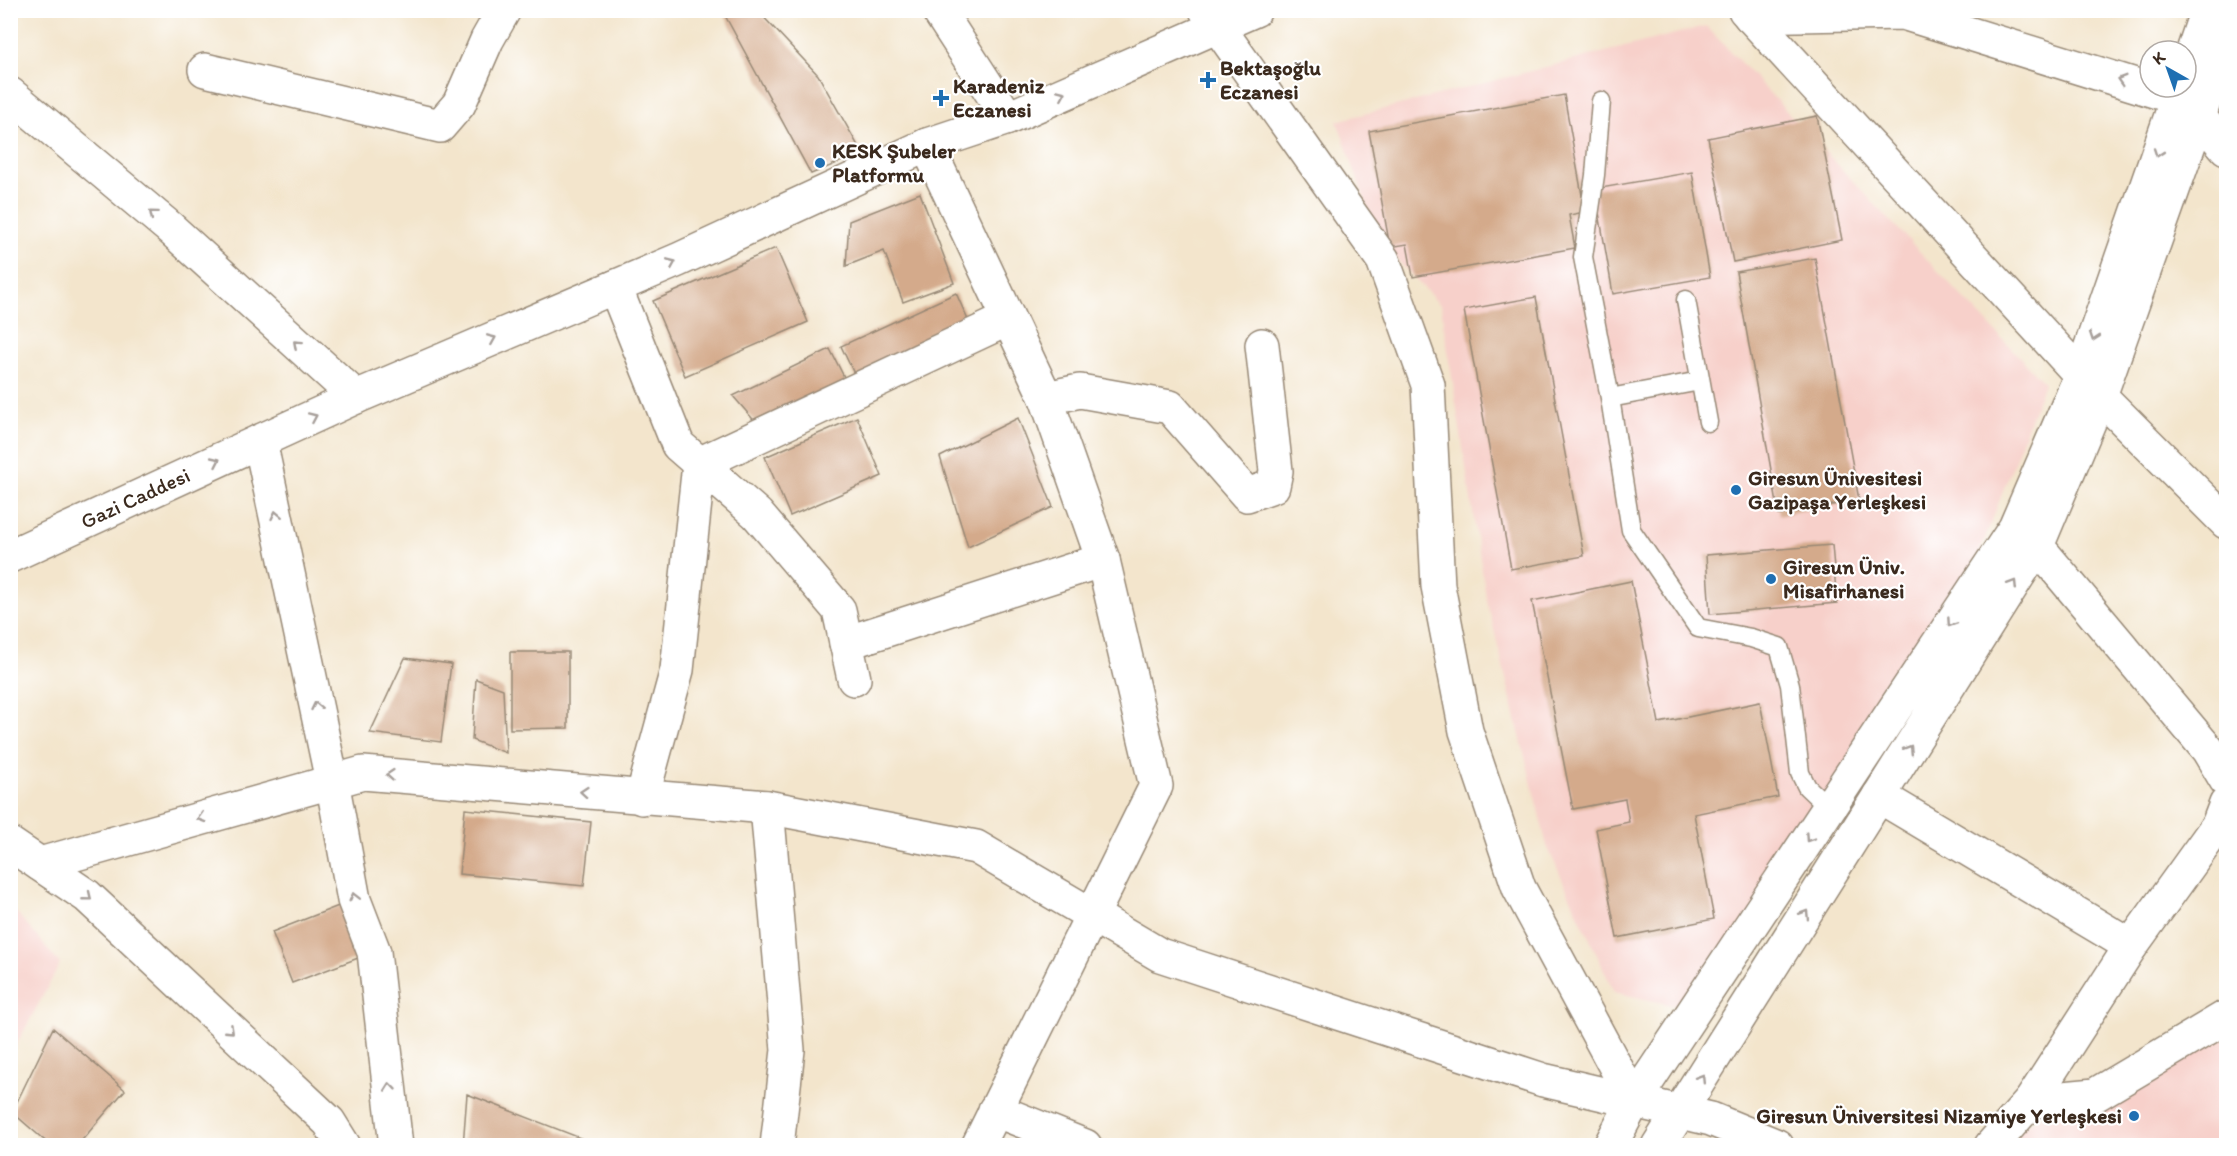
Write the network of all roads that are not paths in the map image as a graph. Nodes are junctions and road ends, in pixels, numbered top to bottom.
1 (504, 10) edge
2 (938, 10) edge
3 (1255, 10) edge
4 (2207, 10) edge
5 (1823, 12) edge
6 (1748, 13) edge
7 (1212, 19) edge
8 (2226, 40) edge
9 (2198, 46) edge
10 (205, 70) dead end
11 (2198, 77) edge
12 (2138, 79) edge
13 (10, 94) edge
14 (2184, 99) edge
15 (2190, 99) edge
16 (1601, 101) dead end
17 (1008, 118) junction
18 (927, 145) junction
19 (2226, 148) edge
20 (615, 286) junction
21 (1686, 300) dead end
22 (1008, 319) junction
23 (1262, 345) dead end
24 (1700, 381) junction
25 (2091, 385) junction
26 (356, 397) junction
27 (1046, 398) junction
28 (1610, 398) junction
29 (1708, 422) dead end
30 (260, 441) junction
31 (699, 464) junction
32 (2226, 522) edge
33 (2037, 546) junction
34 (10, 556) edge
35 (1103, 560) junction
36 (846, 644) junction
37 (854, 679) dead end
38 (2226, 780) edge
39 (332, 781) junction
40 (1879, 796) junction
41 (642, 798) junction
42 (2226, 804) edge
43 (767, 807) junction
44 (1829, 808) junction
45 (10, 844) edge
46 (40, 864) junction
47 (1091, 915) junction
48 (2131, 946) junction
49 (2226, 1017) edge
50 (1634, 1101) junction
51 (2031, 1101) junction
52 (995, 1110) junction
53 (1680, 1111) junction
54 (344, 1146) edge
55 (396, 1146) edge
56 (777, 1146) edge
57 (978, 1146) edge
58 (1085, 1146) edge
59 (1610, 1146) edge
60 (1658, 1146) edge
61 (1777, 1146) edge
62 (1991, 1146) edge

1 - 10 street
2 - 17 street
3 - 7 street, Gazi Caddesi
4 - 9 street
5 - 6 street
12 -> 5 street
6 - 25 street
17 -> 7 street, Gazi Caddesi
7 - 50 street
8 - 11 street
26 -> 13 street
14 - 25 street
15 - 19 street
16 - 28 lane
17 - 18 street, Gazi Caddesi
20 -> 18 street, Gazi Caddesi
18 - 22 street
26 -> 20 street, Gazi Caddesi
20 - 31 street
21 - 24 lane
22 - 27 street
22 - 31 street
23 - 27 street
24 - 28 lane
24 - 29 lane
25 - 32 street
25 - 33 street
25 -> 44 street
30 -> 26 street, Gazi Caddesi
27 - 35 street
28 - 44 lane
34 -> 30 street, Gazi Caddesi
39 -> 30 street
31 - 36 street
31 - 41 street
33 - 38 street
40 -> 33 street
35 - 36 street
35 - 47 street
36 - 37 street
41 -> 39 street
39 -> 46 street
55 -> 39 street
40 - 48 street
53 -> 40 street
41 - 43 street
42 - 48 street
43 - 47 street
43 - 56 street
44 -> 50 street
45 - 46 street
46 -> 54 street
47 - 50 street
47 - 52 street
48 - 51 street
49 - 51 street
50 - 53 street
50 - 59 street
51 - 62 street
52 - 57 street
52 - 58 street
53 - 60 street
53 - 61 street

